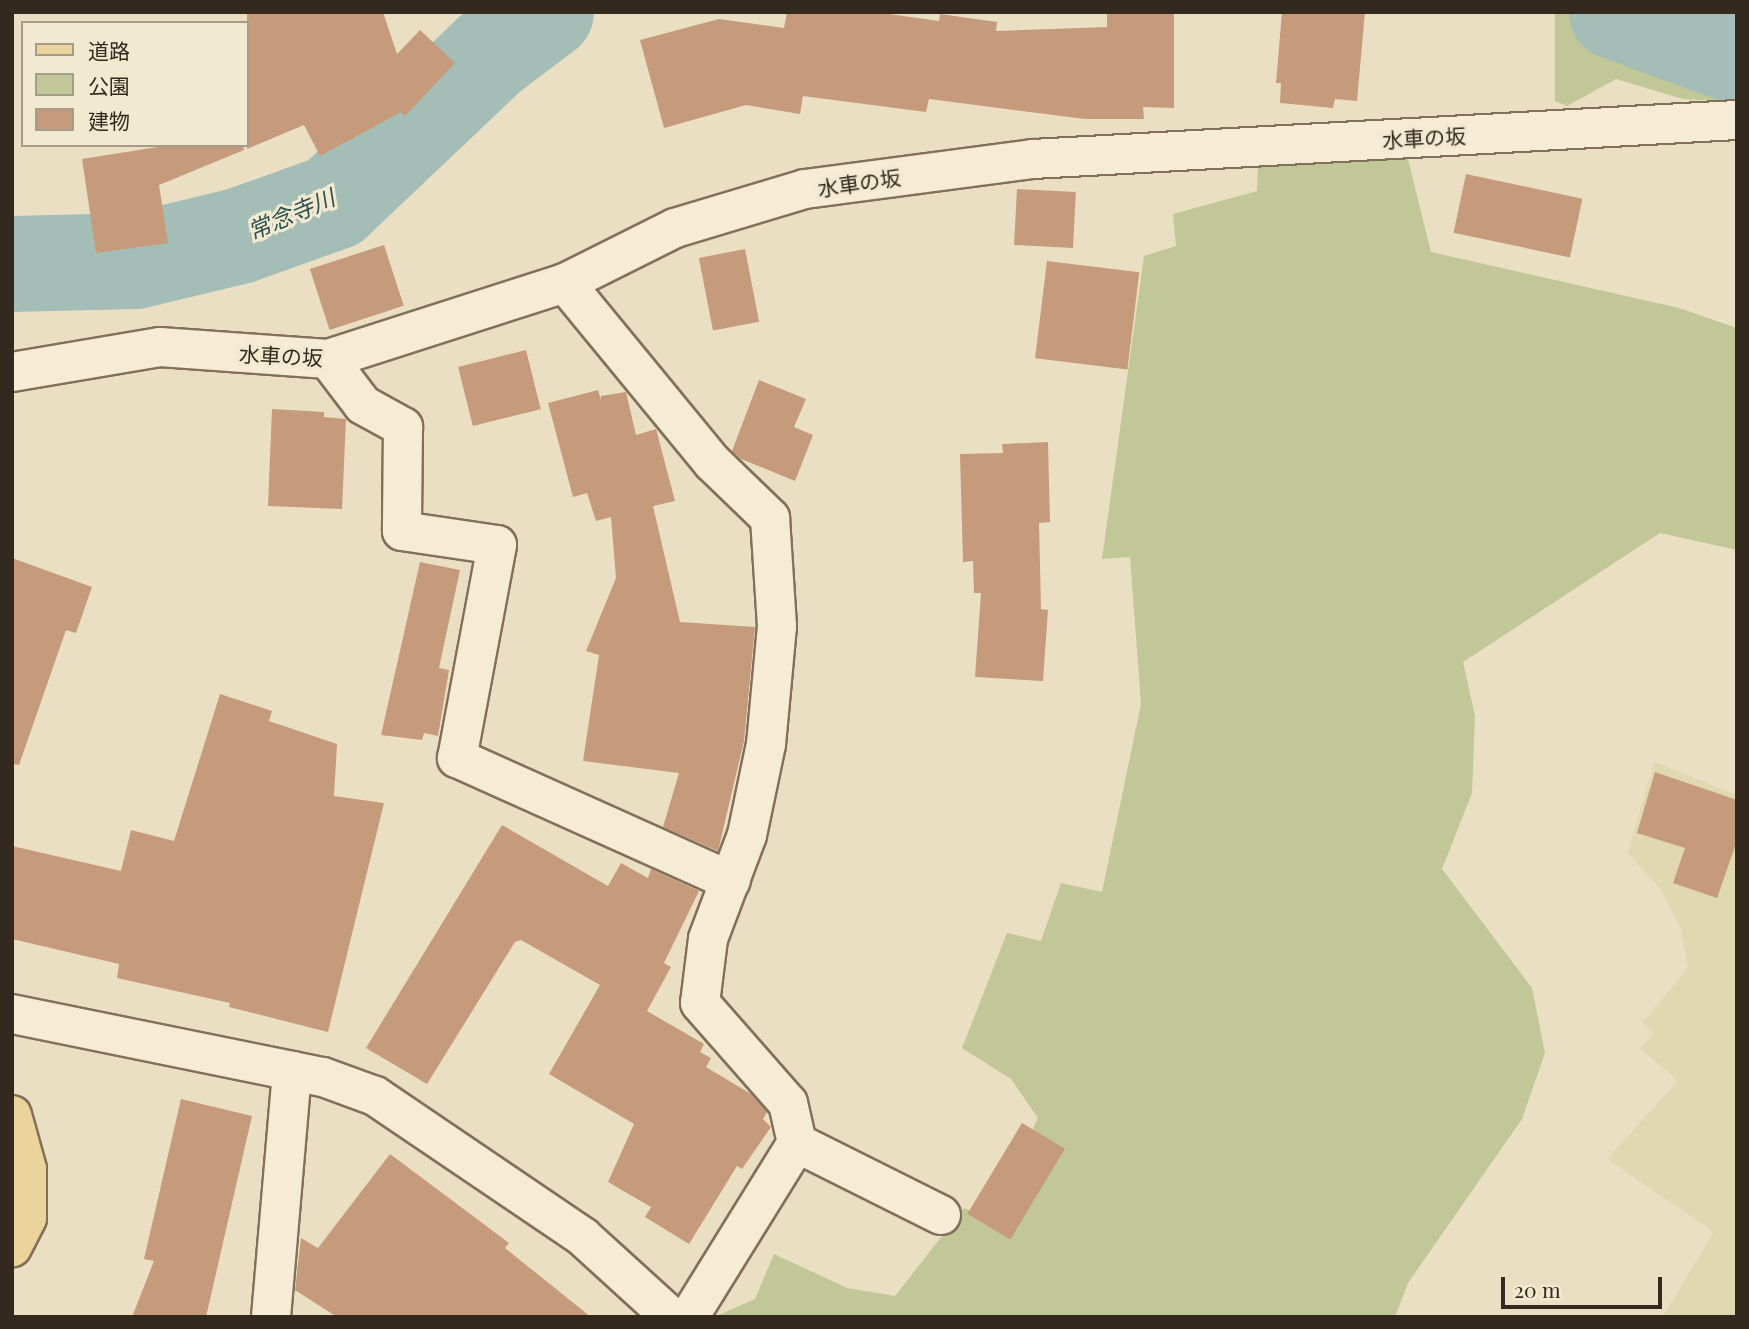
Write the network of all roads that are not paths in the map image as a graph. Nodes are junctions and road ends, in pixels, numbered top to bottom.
1 (1737, 120) edge
2 (565, 283) junction
3 (328, 359) junction
4 (12, 372) edge
5 (731, 881) junction
6 (12, 1014) edge
7 (292, 1071) junction
8 (12, 1115) edge
9 (797, 1143) junction
10 (941, 1215) dead end
11 (12, 1247) edge
12 (271, 1317) edge
13 (671, 1317) edge
14 (689, 1317) edge

1 - 2 street, 水車の坂
2 - 3 street, 水車の坂
2 - 5 street
3 - 4 street, 水車の坂
3 - 5 street
5 - 9 street
6 - 7 street
7 - 12 street
7 - 13 street
8 - 11 main road
9 - 10 street
9 - 14 street

